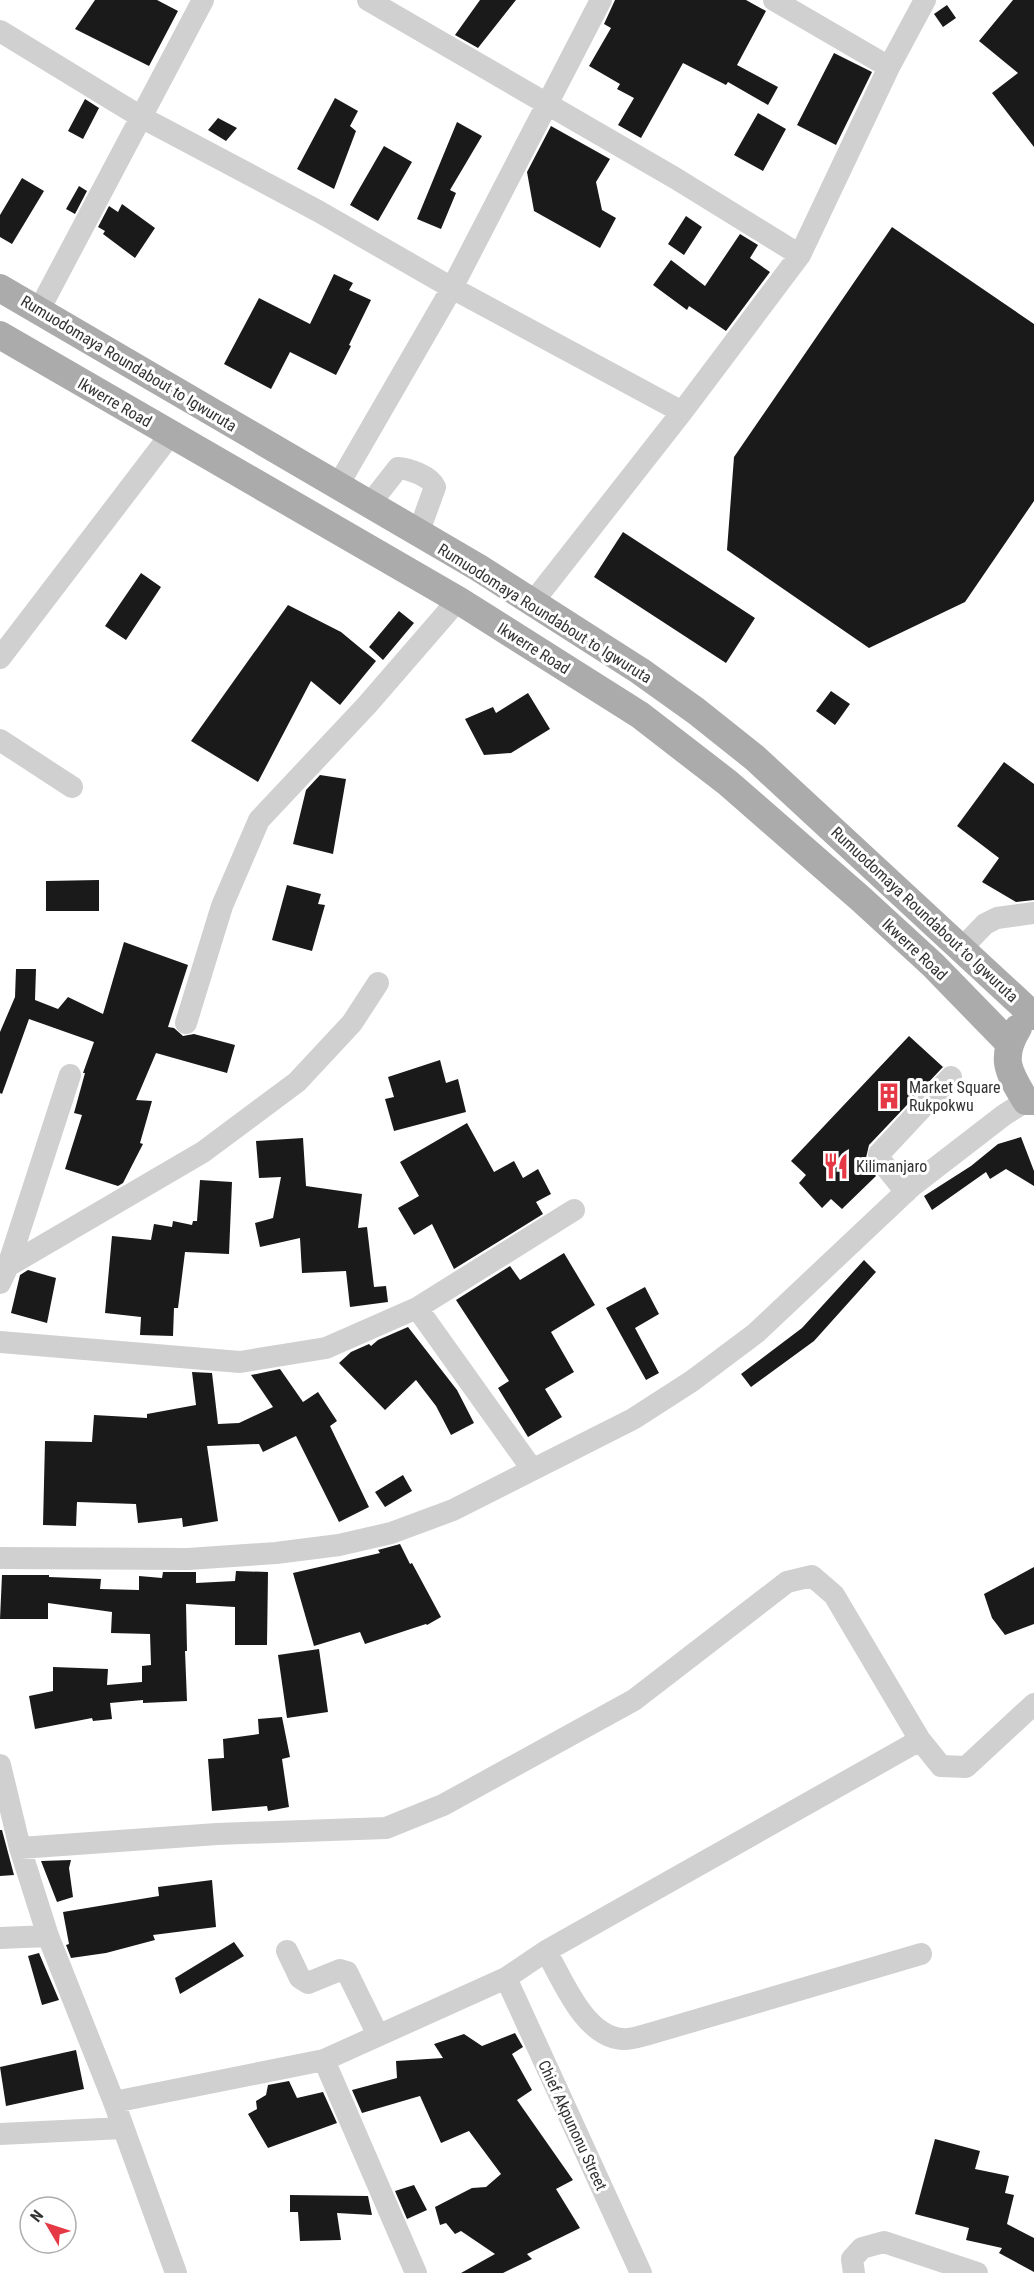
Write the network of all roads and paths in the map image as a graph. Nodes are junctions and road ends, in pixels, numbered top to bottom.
1 (203, 0) edge
2 (368, 0) edge
3 (601, 0) edge
4 (774, 0) edge
5 (925, 0) edge
6 (0, 31) edge
7 (889, 67) junction
8 (546, 105) junction
9 (141, 117) junction
10 (800, 255) junction
11 (0, 288) edge
12 (452, 288) junction
13 (0, 306) edge
14 (39, 310) junction
15 (0, 335) edge
16 (682, 412) junction
17 (171, 434) junction
18 (337, 487) junction
19 (369, 505) junction
20 (418, 534) junction
21 (458, 600) junction
22 (533, 602) junction
23 (0, 658) edge
24 (0, 741) edge
25 (72, 787) dead end
26 (1034, 913) edge
27 (961, 949) junction
28 (378, 982) dead end
29 (1034, 1016) edge
30 (186, 1023) dead end
31 (1009, 1042) junction
32 (70, 1075) dead end
33 (951, 1077) dead end
34 (1030, 1101) edge
35 (906, 1192) junction
36 (574, 1210) dead end
37 (4, 1274) edge
38 (417, 1308) junction
39 (0, 1342) edge
40 (532, 1469) junction
41 (0, 1558) edge
42 (1034, 1704) edge
43 (920, 1740) junction
44 (0, 1765) edge
45 (20, 1848) junction
46 (48, 1936) junction
47 (0, 1938) edge
48 (286, 1951) dead end
49 (546, 1951) junction
50 (921, 1954) dead end
51 (506, 1978) junction
52 (378, 2035) junction
53 (324, 2060) junction
54 (114, 2102) junction
55 (123, 2128) junction
56 (0, 2134) edge
57 (176, 2273) edge
58 (416, 2273) edge
59 (641, 2273) edge
60 (854, 2273) edge
61 (976, 2273) edge

1 - 9 street
2 - 8 street
3 - 8 street
4 - 7 street
5 - 7 street
6 - 9 street
7 - 10 street
8 - 10 street
8 - 12 street
9 - 12 street
9 - 14 street
10 - 16 street
11 - 14 main road, Rumuodomaya Roundabout to Igwuruta
12 - 16 street
12 - 18 street
13 - 14 main road
14 - 18 main road, Rumuodomaya Roundabout to Igwuruta
15 - 17 main road, Ikwerre Road
16 - 22 street
17 - 21 main road, Ikwerre Road
17 - 23 street
18 - 19 main road, Rumuodomaya Roundabout to Igwuruta
19 - 20 main road, Rumuodomaya Roundabout to Igwuruta
19 - 20 street
20 - 22 main road, Rumuodomaya Roundabout to Igwuruta
21 - 30 street
21 - 31 main road, Ikwerre Road
22 - 27 main road, Rumuodomaya Roundabout to Igwuruta
24 - 25 street
26 - 27 street
27 - 29 main road, Rumuodomaya Roundabout to Igwuruta
28 - 37 street
29 - 31 main road
31 - 34 main road
32 - 37 street
33 - 35 street
34 - 35 street
35 - 40 street
36 - 38 street
38 - 39 street
38 - 40 street
40 - 41 street
42 - 43 street
43 - 45 street
43 - 49 street
44 - 45 street
45 - 46 street
46 - 47 street
46 - 54 street
48 - 52 street
49 - 50 street
49 - 51 street
51 - 52 street
51 - 59 street, Chief Akpunonu Street
52 - 53 street
53 - 54 street
53 - 58 street
54 - 55 street
55 - 56 street
55 - 57 street
60 - 61 street

